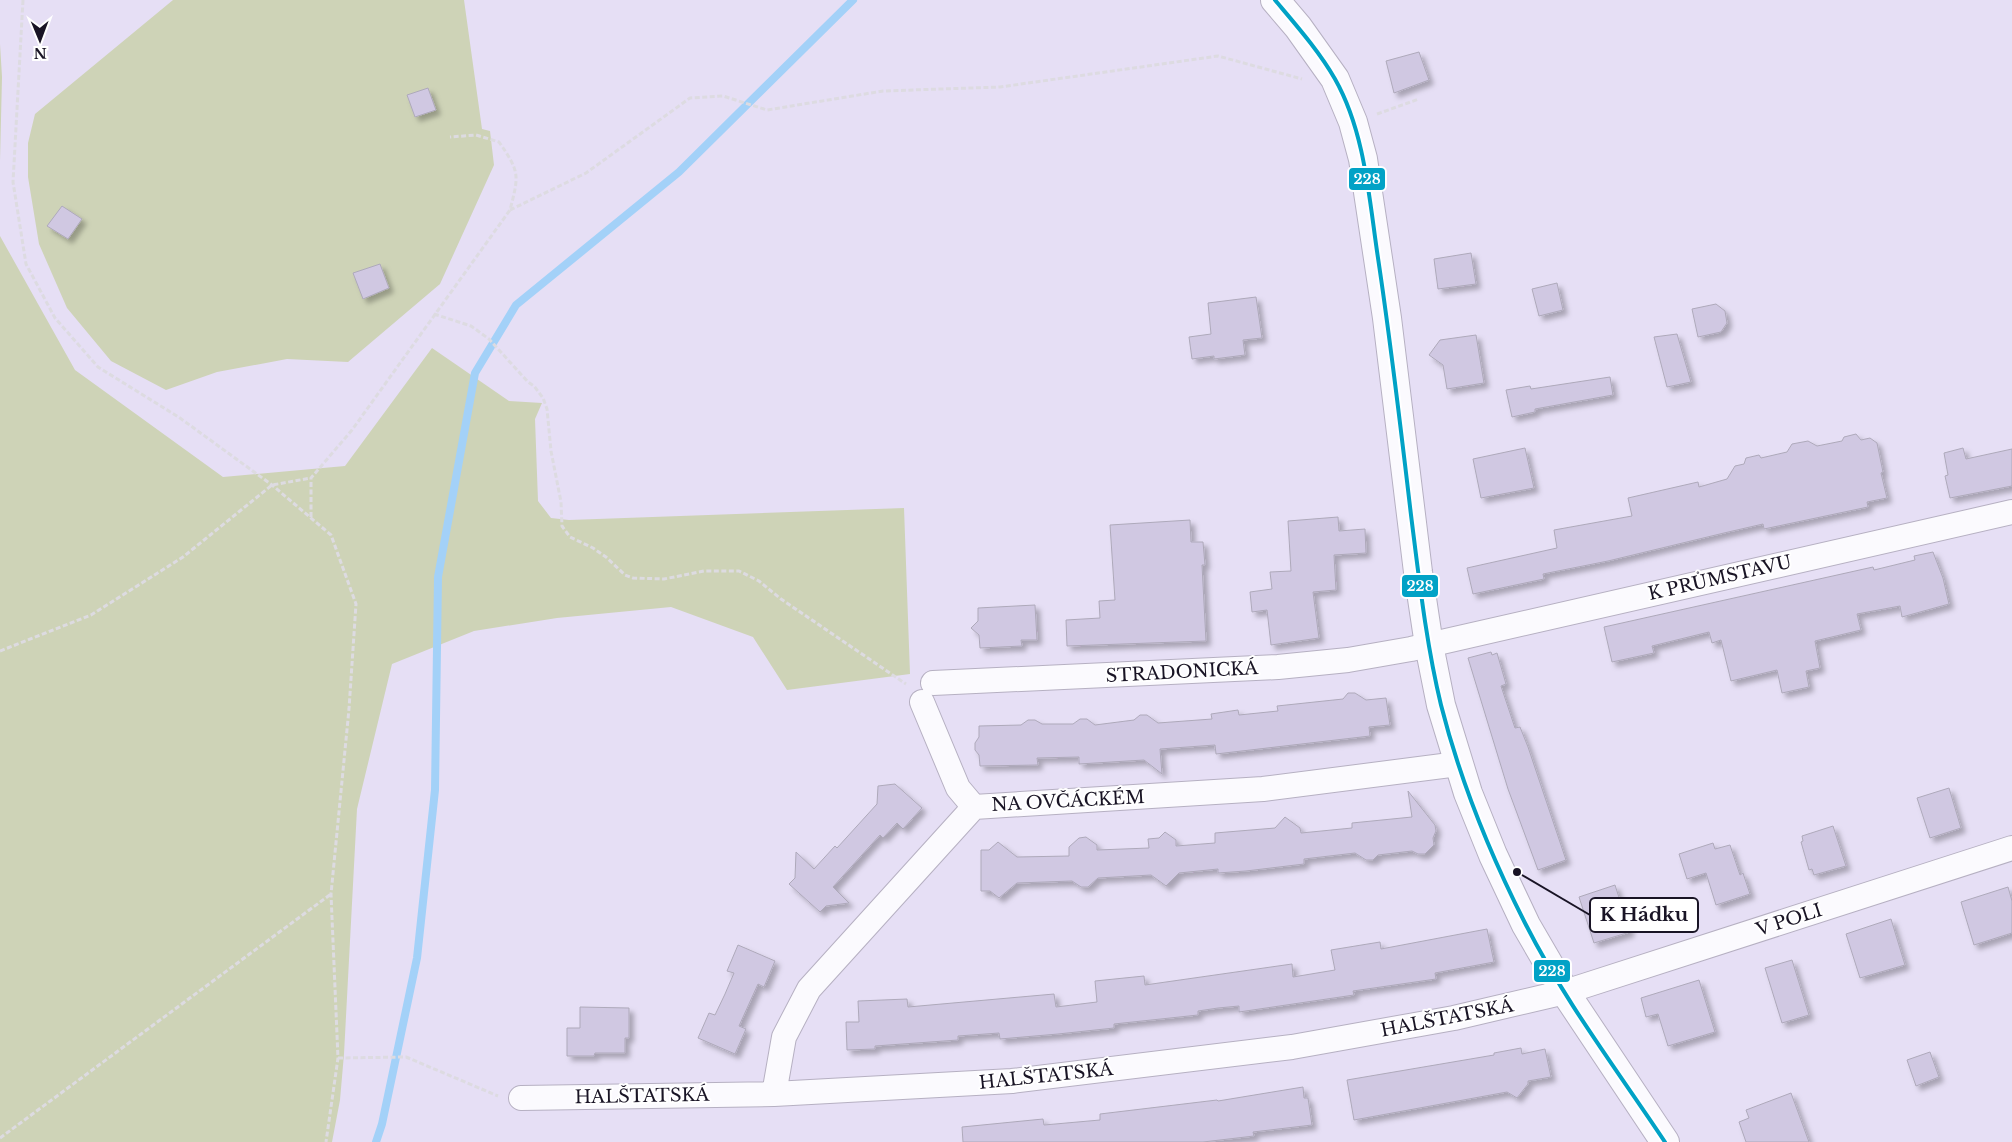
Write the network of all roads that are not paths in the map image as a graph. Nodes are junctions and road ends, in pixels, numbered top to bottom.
1 (1275, 0) edge
2 (2012, 512) edge
3 (1429, 645) junction
4 (1458, 764) junction
5 (974, 807) junction
6 (2012, 848) edge
7 (1565, 992) junction
8 (774, 1094) junction
9 (521, 1098) road end
10 (1665, 1142) edge

1 - 3 street
2 - 3 street, K PRŮMSTAVU
3 - 4 street
3 - 5 street, STRADONICKÁ
4 - 5 street, NA OVČÁCKÉM
4 - 7 street
5 - 8 street, NA OVČÁCKÉM
6 - 7 street, V POLI
7 - 8 street, HALŠTATSKÁ
7 - 10 street
8 - 9 street, HALŠTATSKÁ

